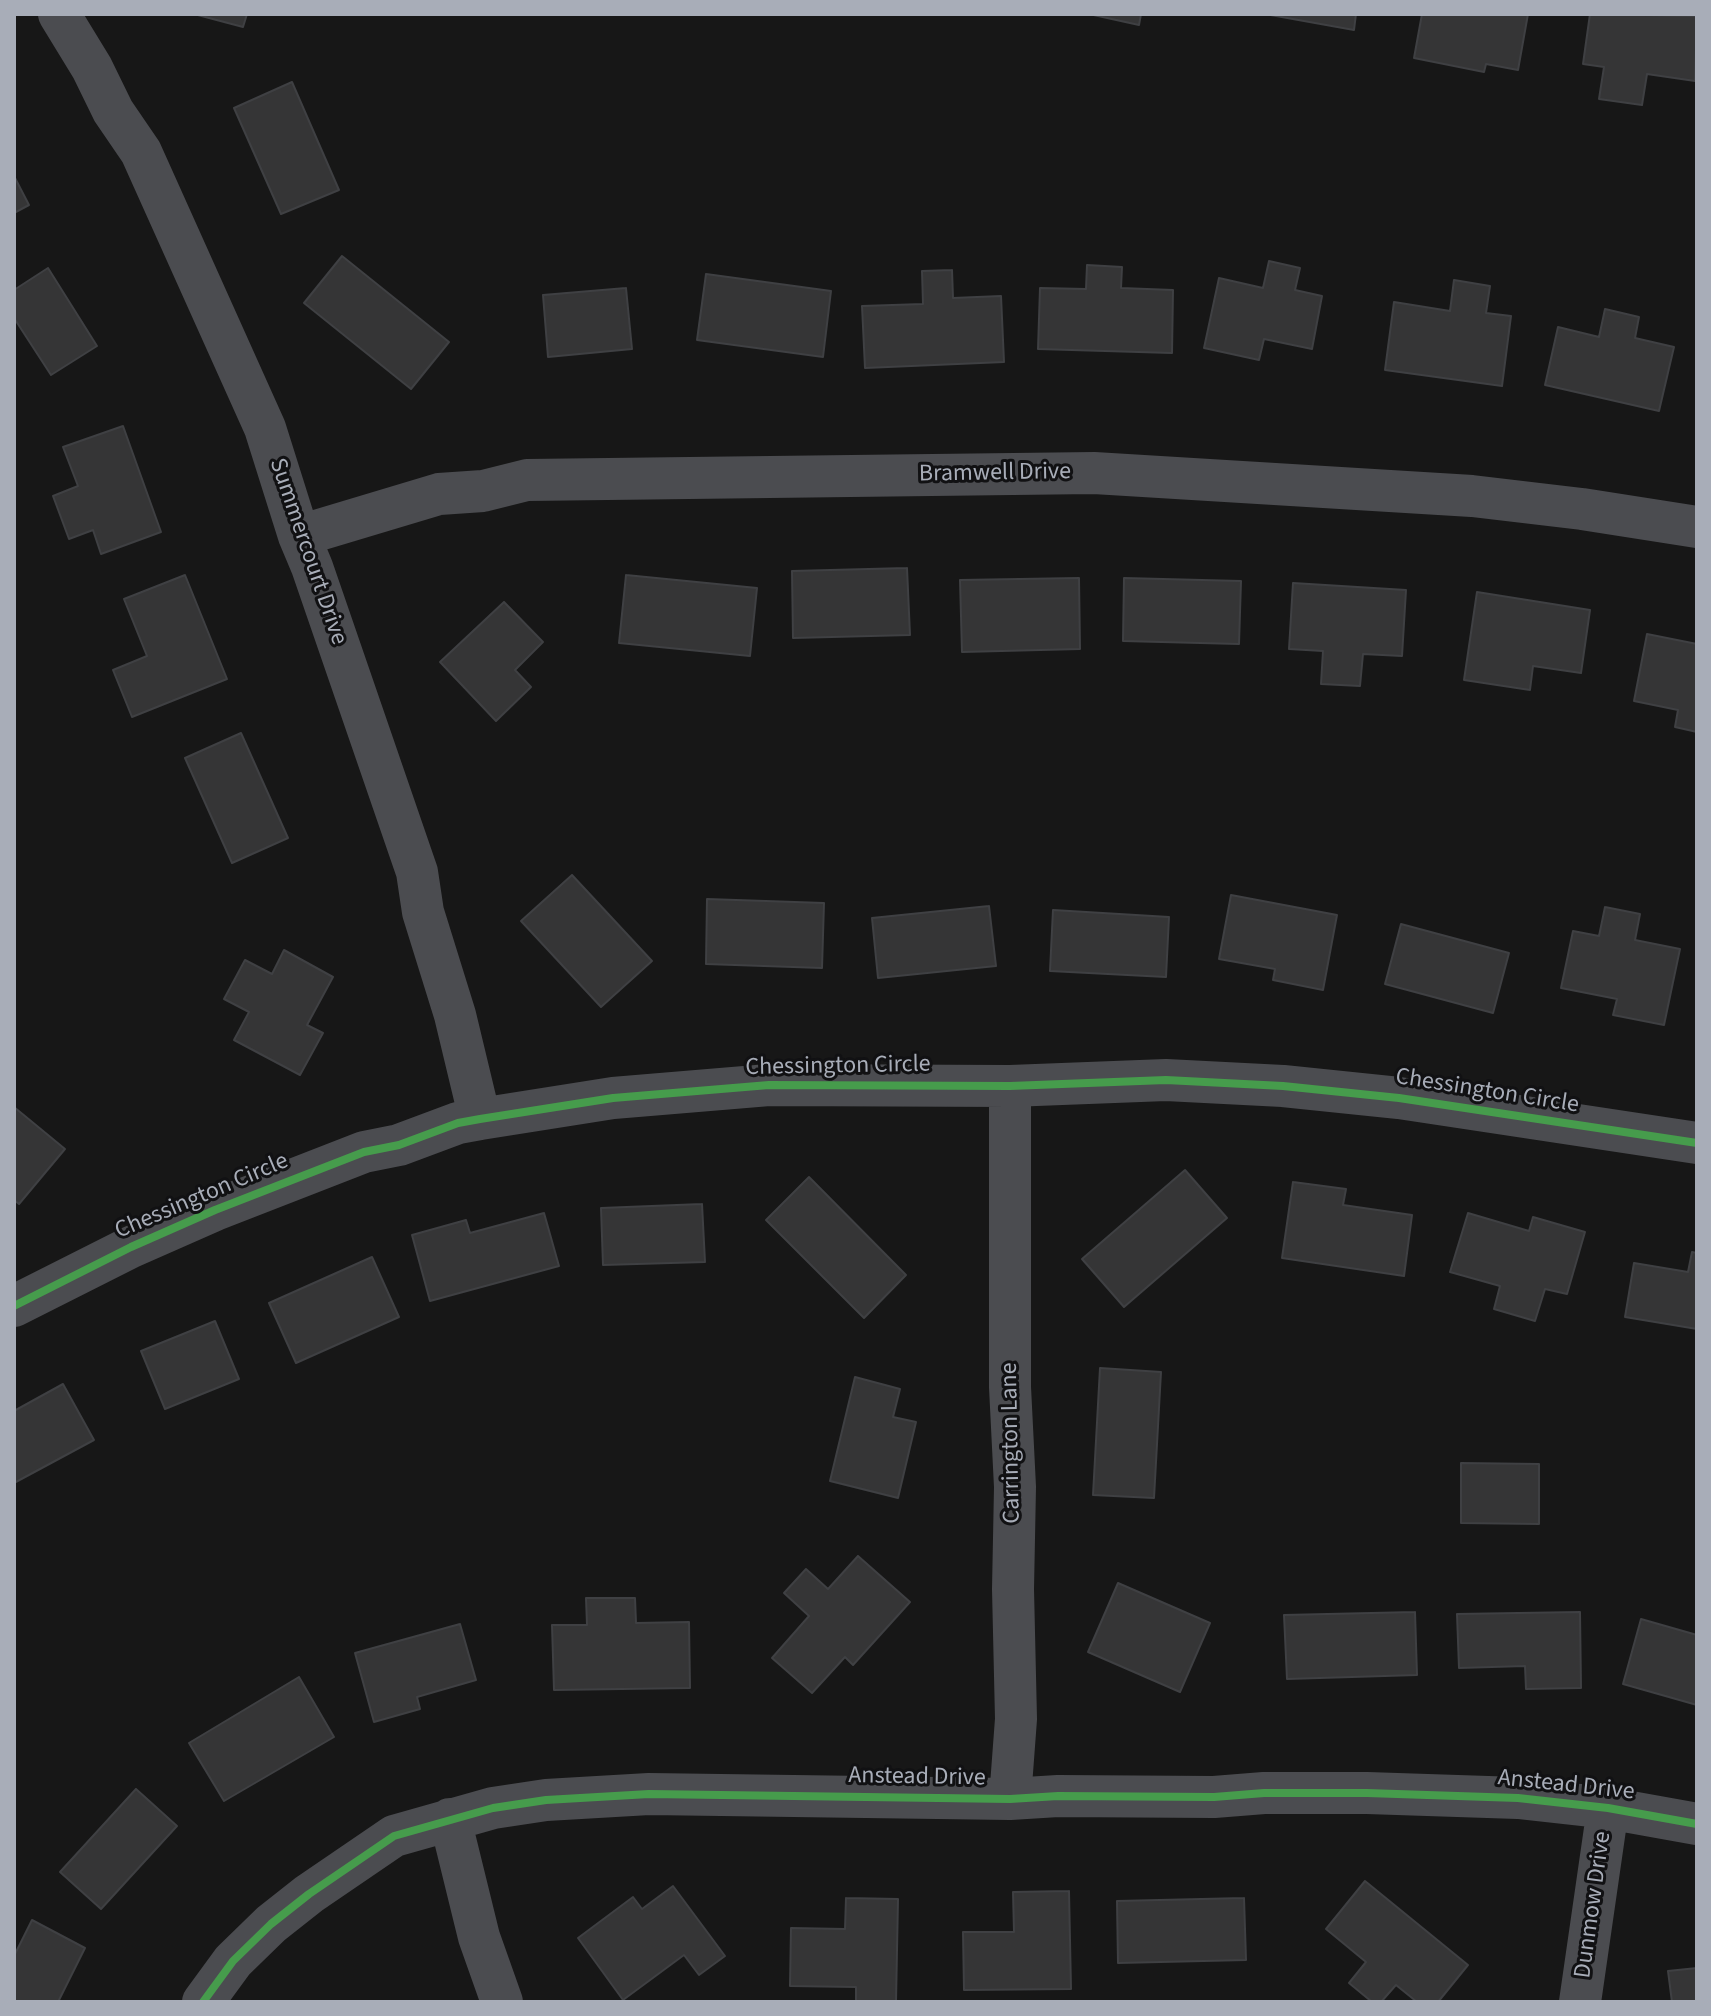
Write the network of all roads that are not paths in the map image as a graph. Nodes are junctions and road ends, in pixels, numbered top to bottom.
1 (59, 14) edge
2 (1697, 527) edge
3 (299, 536) junction
4 (1010, 1086) junction
5 (480, 1119) junction
6 (1697, 1143) edge
7 (14, 1306) edge
8 (1010, 1799) junction
9 (1608, 1808) junction
10 (450, 1819) junction
11 (1697, 1824) edge
12 (203, 2002) edge
13 (502, 2002) edge
14 (1580, 2002) edge

1 - 3 street, Summercourt Drive
2 - 3 street, Bramwell Drive
3 - 5 street, Summercourt Drive
4 - 5 street, Chessington Circle
4 - 6 street, Chessington Circle
4 - 8 street, Carrington Lane
5 - 7 street, Chessington Circle
8 - 9 street, Anstead Drive
8 - 10 street, Anstead Drive
9 - 11 street, Anstead Drive
9 - 14 street, Dunmow Drive
10 - 12 street, Anstead Drive
10 - 13 street

